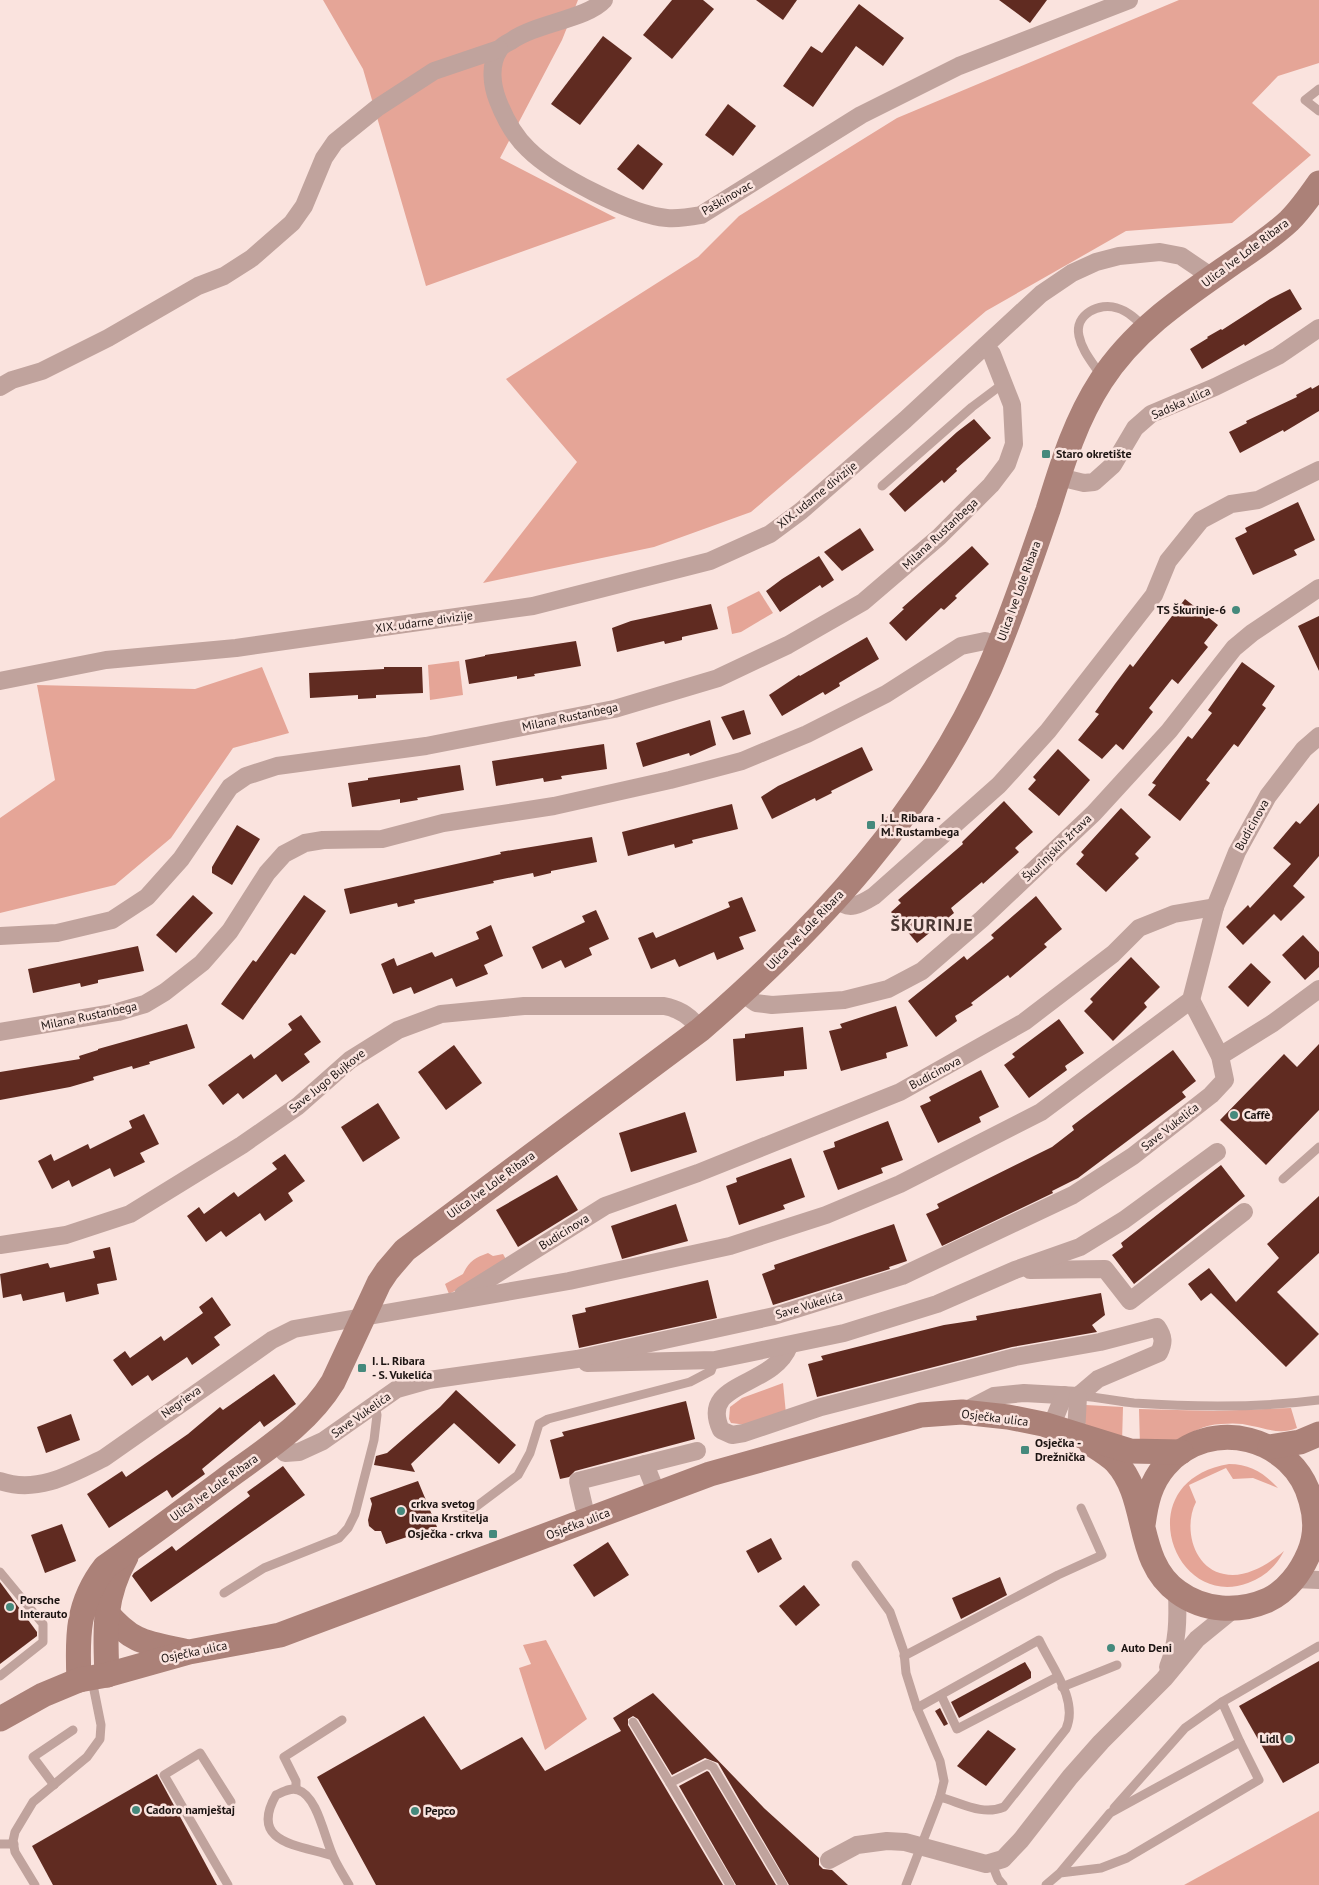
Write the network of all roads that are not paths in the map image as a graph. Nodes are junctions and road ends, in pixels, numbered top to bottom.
1 (604, 0) edge
2 (1129, 0) edge
3 (499, 49) junction
4 (1319, 89) edge
5 (1319, 111) edge
6 (1319, 183) edge
7 (1212, 278) junction
8 (1145, 328) junction
9 (1319, 328) edge
10 (985, 346) junction
11 (1103, 378) junction
12 (1004, 383) junction
13 (1, 384) edge
14 (1319, 470) edge
15 (1059, 477) junction
16 (882, 486) dead end
17 (1319, 588) edge
18 (998, 646) junction
19 (0, 681) edge
20 (1319, 736) edge
21 (836, 899) junction
22 (1215, 907) junction
23 (0, 936) edge
24 (1319, 989) edge
25 (742, 994) junction
26 (1191, 1000) junction
27 (700, 1030) junction
28 (0, 1032) edge
29 (1220, 1056) junction
30 (1319, 1147) edge
31 (1217, 1152) dead end
32 (1283, 1179) dead end
33 (1244, 1212) dead end
34 (0, 1245) edge
35 (1015, 1270) junction
36 (456, 1300) junction
37 (363, 1318) junction
38 (789, 1346) junction
39 (577, 1359) junction
40 (716, 1360) junction
41 (1071, 1395) junction
42 (1319, 1400) edge
43 (374, 1404) junction
44 (962, 1412) junction
45 (1051, 1426) junction
46 (1319, 1434) edge
47 (1078, 1436) junction
48 (276, 1444) junction
49 (1270, 1447) junction
50 (697, 1451) dead end
51 (1181, 1452) junction
52 (645, 1464) junction
53 (1313, 1477) edge
54 (0, 1481) edge
55 (653, 1484) dead end
56 (584, 1507) dead end
57 (1081, 1508) dead end
58 (461, 1518) dead end
59 (1144, 1525) junction
60 (1316, 1545) edge
61 (131, 1548) junction
62 (856, 1565) dead end
63 (0, 1572) edge
64 (1294, 1579) junction
65 (1319, 1580) edge
66 (1177, 1592) junction
67 (224, 1593) dead end
68 (1235, 1608) junction
69 (106, 1612) junction
70 (1319, 1646) edge
71 (188, 1652) junction
72 (904, 1656) junction
73 (1117, 1665) dead end
74 (0, 1676) edge
75 (93, 1677) junction
76 (1057, 1677) junction
77 (1164, 1679) junction
78 (1062, 1687) junction
79 (941, 1695) junction
80 (1222, 1702) junction
81 (917, 1708) junction
82 (0, 1719) edge
83 (342, 1720) dead end
84 (633, 1722) dead end
85 (73, 1730) dead end
86 (1240, 1742) junction
87 (670, 1783) junction
88 (54, 1785) junction
89 (296, 1789) junction
90 (940, 1797) junction
91 (231, 1802) dead end
92 (1110, 1813) junction
93 (0, 1844) edge
94 (14, 1844) junction
95 (921, 1847) junction
96 (333, 1856) junction
97 (829, 1860) dead end
98 (992, 1864) junction
99 (1060, 1874) junction
100 (35, 1885) edge
101 (228, 1885) edge
102 (349, 1885) edge
103 (730, 1885) edge
104 (783, 1885) edge
105 (906, 1885) edge
106 (1003, 1885) edge
107 (1046, 1885) edge

1 - 3 street
2 - 3 street, Paškinovac
3 - 13 street
4 - 5 lane
6 - 7 street, Ulica Ive Lole Ribara
7 - 8 street, Ulica Ive Lole Ribara
7 - 10 street, XIX. udarne divizije
8 - 11 street, Ulica Ive Lole Ribara
8 - 11 lane
9 - 15 street, Sadska ulica
10 - 12 street, Milana Rustanbega
10 - 19 street, XIX. udarne divizije
11 - 15 street, Ulica Ive Lole Ribara
12 - 16 lane
12 - 23 street, Milana Rustanbega
14 - 21 street
15 - 18 street, Ulica Ive Lole Ribara
17 - 25 street, Škurinjskih žrtava
18 - 21 street, Ulica Ive Lole Ribara
18 - 28 street, Milana Rustanbega
20 - 22 street, Budicinova
21 - 25 street, Ulica Ive Lole Ribara
22 - 26 street
22 - 36 street, Budicinova
24 - 29 street
25 - 27 street, Ulica Ive Lole Ribara
26 - 29 street, Save Vukelića
26 - 36 street, Negrieva
27 - 34 street, Save Jugo Bujkove
27 - 37 street, Ulica Ive Lole Ribara
29 - 39 street, Save Vukelića
30 - 32 lane
31 - 35 street
33 - 35 street
35 - 38 street
36 - 37 street, Negrieva
37 - 48 street, Ulica Ive Lole Ribara
37 - 54 street, Negrieva
38 - 40 street
38 - 41 street
39 - 40 street
39 - 43 street, Save Vukelića
40 - 58 lane
41 - 42 lane
41 - 44 street
41 - 45 street
41 - 47 street
43 - 48 street, Save Vukelića
43 - 67 lane
44 - 45 street, Osječka ulica
44 - 71 street, Osječka ulica
45 - 47 street, Osječka ulica
46 - 49 street, Osječka ulica
47 - 51 street, Osječka ulica
47 - 59 street, Osječka ulica
48 - 61 street, Ulica Ive Lole Ribara
49 - 51 street, Osječka ulica
49 - 53 street, Osječka ulica
50 - 52 street
51 - 59 street, Osječka ulica
52 - 55 street
52 - 56 street
53 - 60 street, Osječka ulica
57 - 72 lane
59 - 66 street, Osječka ulica
60 - 64 street, Osječka ulica
61 - 69 street, Ulica Ive Lole Ribara
61 - 75 street, Ulica Ive Lole Ribara
62 - 72 lane
63 - 74 lane
64 - 65 street
64 - 68 street, Osječka ulica
66 - 68 street, Osječka ulica
66 - 77 street
68 - 77 street
69 - 71 street
69 - 75 street, Ulica Ive Lole Ribara
70 - 80 lane
71 - 75 street, Osječka ulica
72 - 81 lane
73 - 78 lane
75 - 82 street, Osječka ulica
75 - 88 lane
76 - 78 lane
76 - 79 lane
76 - 79 lane
77 - 98 street
78 - 90 lane
79 - 81 lane
80 - 86 lane
80 - 92 lane
81 - 90 lane
83 - 89 lane
84 - 87 lane
85 - 88 lane
86 - 92 lane
86 - 99 lane
87 - 103 lane
87 - 104 lane
88 - 94 lane
89 - 96 lane
89 - 96 lane
90 - 95 lane
91 - 101 lane
92 - 99 lane
93 - 94 lane
94 - 100 lane
95 - 97 street
95 - 98 street
95 - 105 lane
96 - 102 lane
98 - 106 lane
99 - 107 lane

